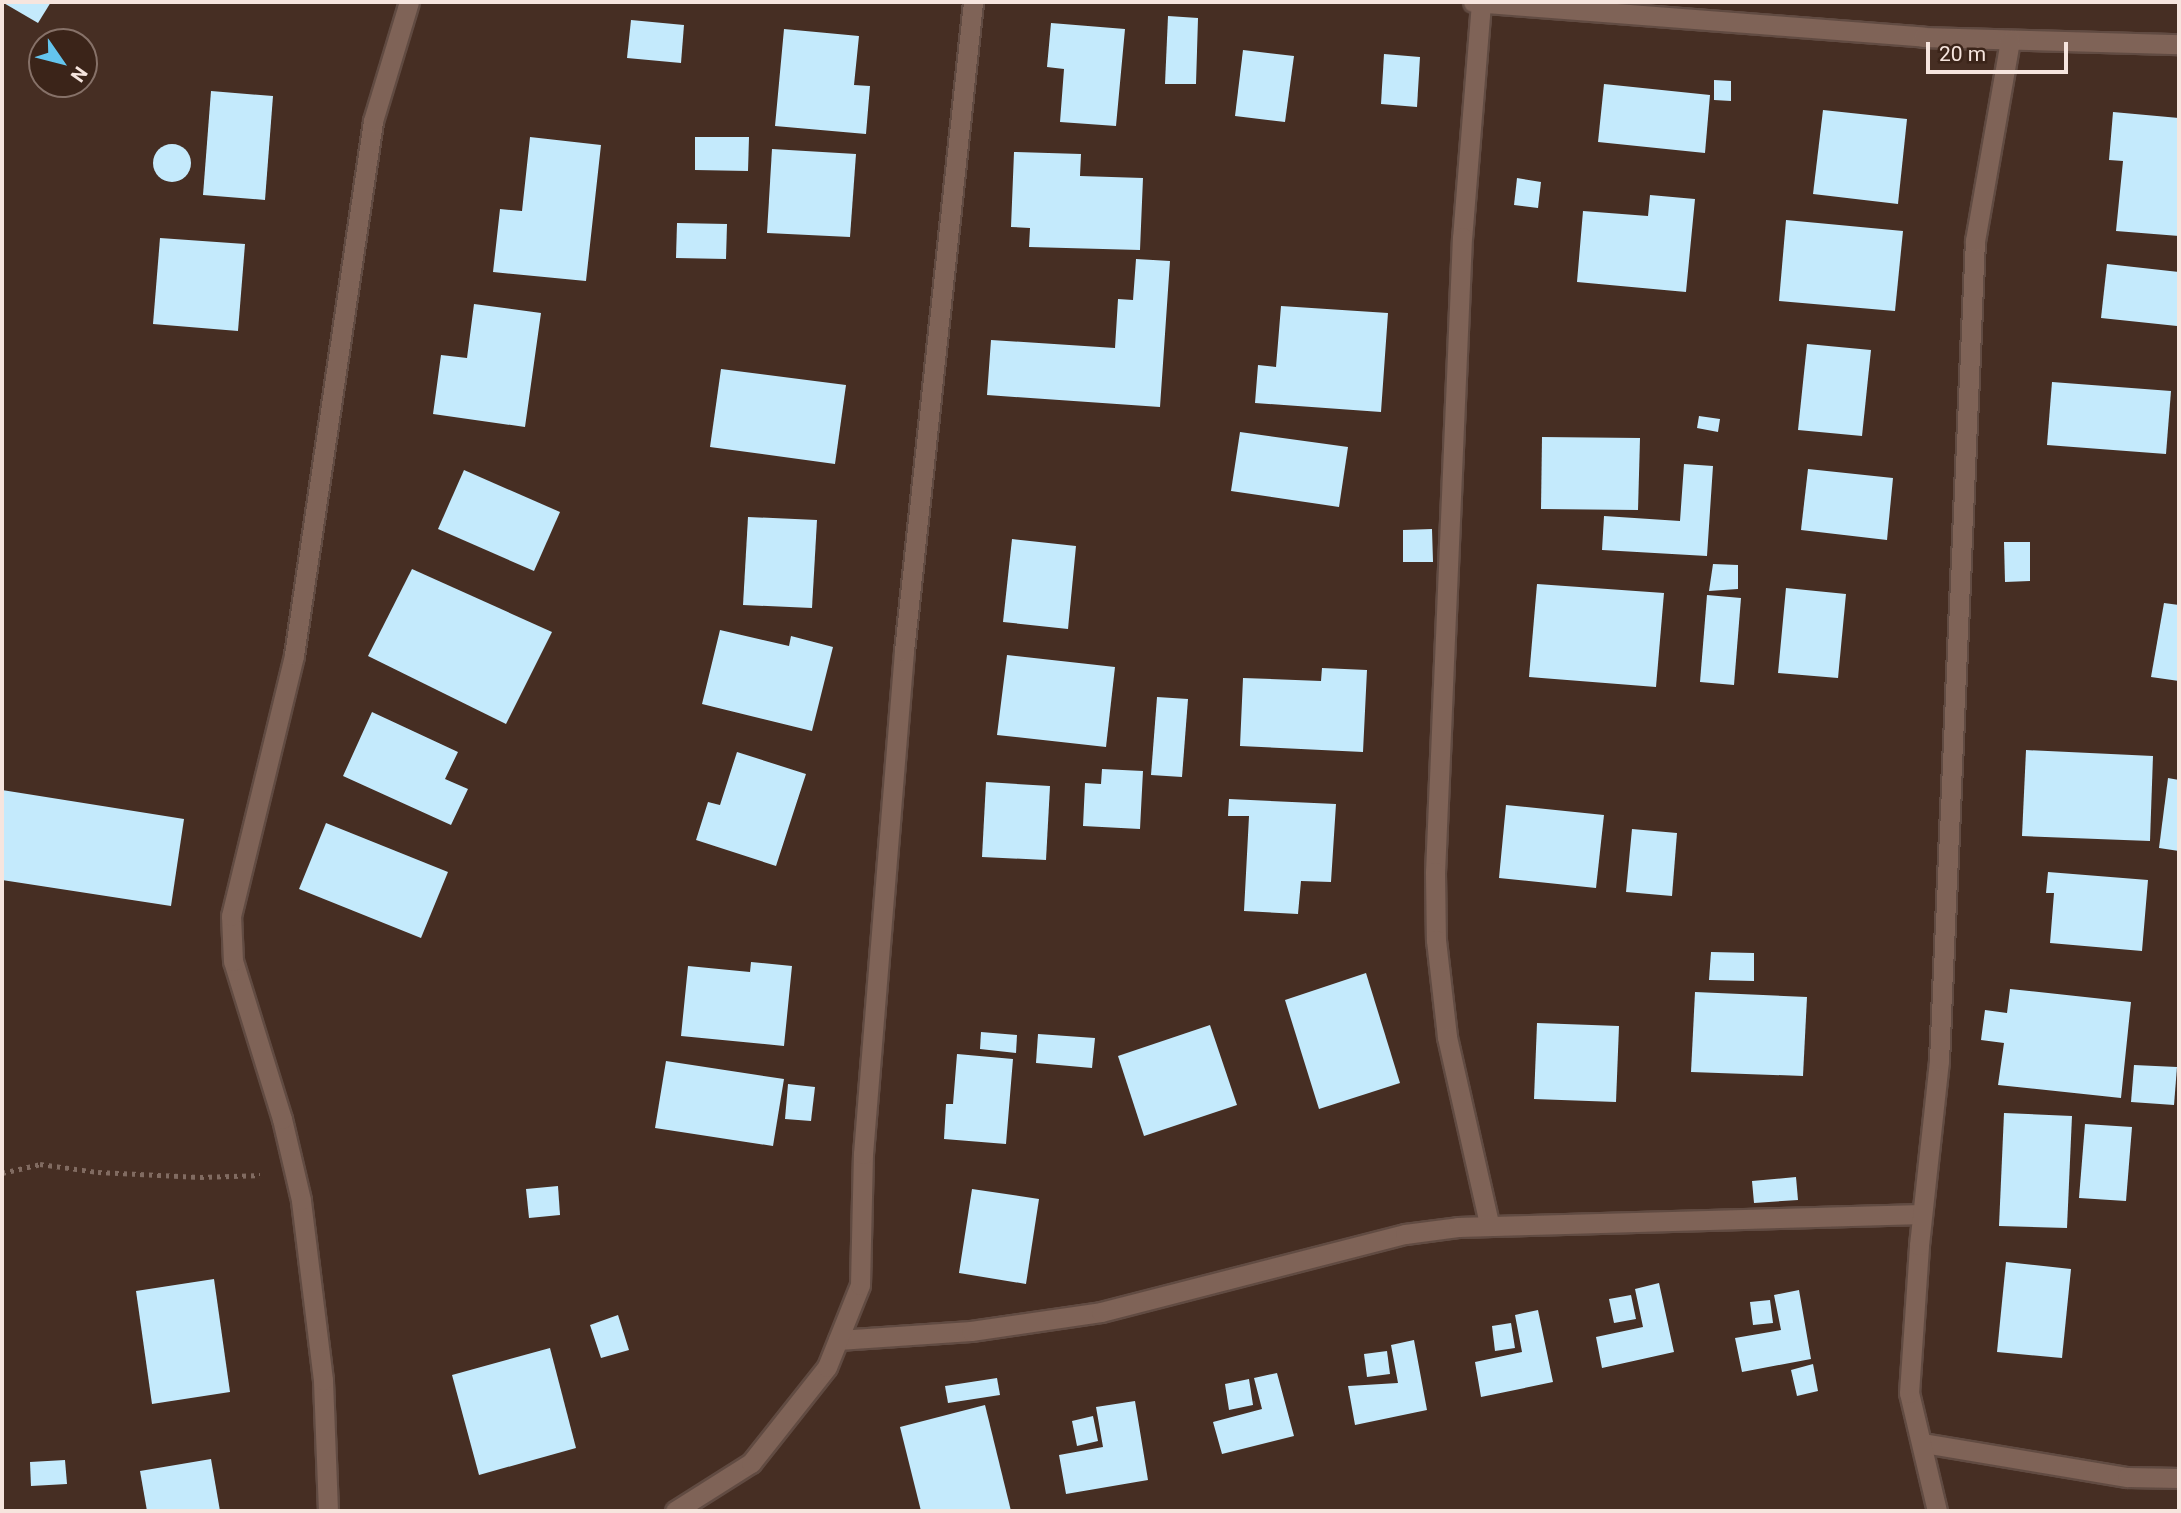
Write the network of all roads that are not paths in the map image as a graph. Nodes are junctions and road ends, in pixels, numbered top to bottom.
1 (409, 2) edge
2 (973, 2) edge
3 (1473, 2) edge
4 (1481, 3) edge
5 (2010, 41) junction
6 (2179, 44) edge
7 (1922, 1214) junction
8 (1489, 1223) junction
9 (838, 1340) junction
10 (1923, 1443) junction
11 (2179, 1478) edge
12 (328, 1511) edge
13 (675, 1511) edge
14 (1937, 1511) edge

1 - 12 street
2 - 9 street
3 - 4 street
4 - 5 street
4 - 8 street
5 - 6 street
5 - 7 street
7 - 8 street
7 - 10 street
8 - 9 street
9 - 13 street
10 - 11 street
10 - 14 street

